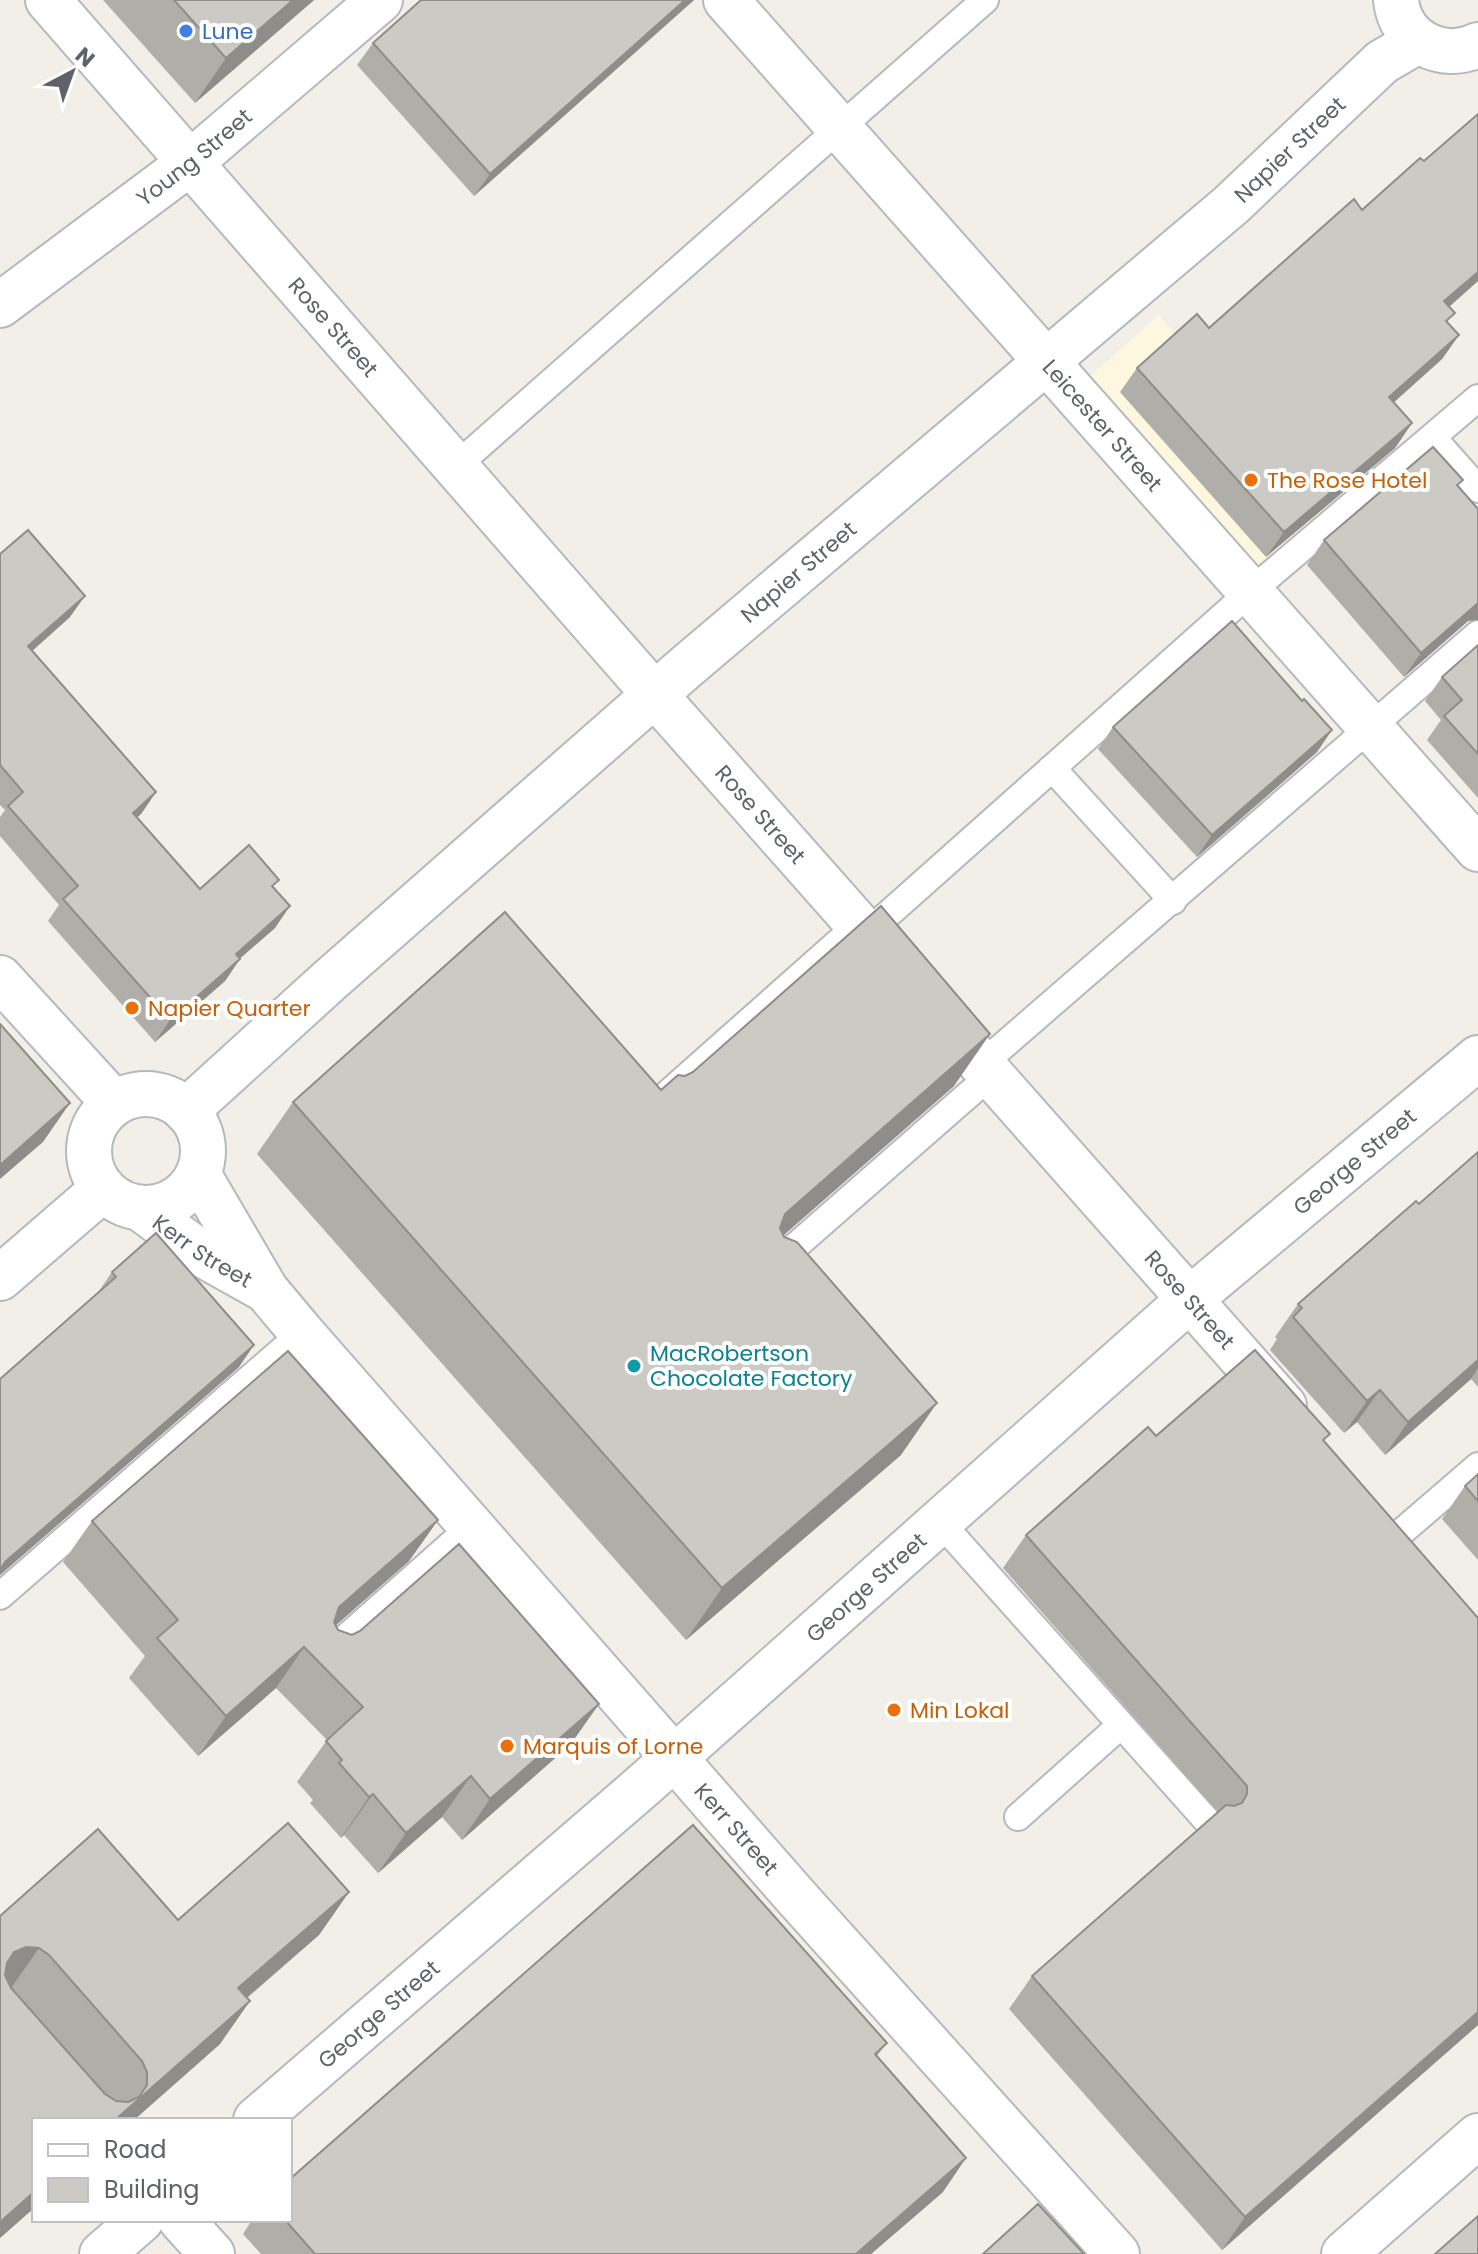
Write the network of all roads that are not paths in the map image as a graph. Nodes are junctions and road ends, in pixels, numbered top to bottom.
1 (48, 0) edge
2 (380, 0) edge
3 (728, 0) edge
4 (985, 0) edge
5 (1396, 0) edge
6 (1418, 41) junction
7 (1478, 45) edge
8 (840, 130) junction
9 (191, 162) junction
10 (0, 305) edge
11 (1044, 361) junction
12 (1478, 398) edge
13 (1433, 438) junction
14 (456, 466) junction
15 (1478, 489) edge
16 (1250, 592) junction
17 (1478, 634) edge
18 (655, 695) junction
19 (1370, 727) junction
20 (1052, 768) junction
21 (1478, 849) edge
22 (1173, 901) junction
23 (863, 928) junction
24 (0, 978) edge
25 (1478, 1058) edge
26 (987, 1069) junction
27 (114, 1103) junction
28 (186, 1111) junction
29 (646, 1112) edge
30 (198, 1174) junction
31 (122, 1199) junction
32 (0, 1278) edge
33 (759, 1278) edge
34 (266, 1290) junction
35 (1190, 1299) junction
36 (302, 1333) junction
37 (1306, 1430) edge
38 (1478, 1466) edge
39 (1368, 1500) edge
40 (941, 1523) junction
41 (472, 1526) junction
42 (1398, 1535) junction
43 (1428, 1567) edge
44 (0, 1596) edge
45 (321, 1660) edge
46 (1121, 1725) junction
47 (674, 1758) junction
48 (1018, 1817) dead end
49 (1209, 1823) edge
50 (258, 2118) edge
51 (1478, 2136) edge
52 (139, 2222) edge
53 (183, 2222) edge
54 (102, 2254) edge
55 (212, 2254) edge
56 (1117, 2254) edge
57 (1344, 2254) edge

1 - 9 street, Rose Street
2 - 9 street, Young Street
3 - 8 street, Leicester Street
4 - 8 lane
5 - 6 street
6 - 7 street
6 - 11 street, Napier Street
8 - 11 street, Leicester Street
8 - 14 lane
9 - 10 street, Young Street
9 - 14 street, Rose Street
11 - 16 street, Leicester Street
11 - 18 street, Napier Street
12 - 13 lane
13 - 15 lane
13 - 16 lane
14 - 18 street, Rose Street
16 - 19 street, Leicester Street
16 - 20 lane
17 - 19 lane
18 - 23 street, Rose Street
18 - 28 street, Napier Street
19 - 21 street, Leicester Street
19 - 22 lane
20 - 22 lane
20 - 23 lane
22 - 26 lane
23 - 26 street, Rose Street
23 - 29 lane
24 - 27 street
25 - 35 street, George Street
26 - 33 lane
26 - 35 street, Rose Street
27 - 28 street
27 - 31 street
28 - 30 street
30 - 31 street
30 - 34 street, Kerr Street
31 - 32 street
31 - 34 street, Kerr Street
34 - 36 street, Kerr Street
35 - 37 street, Rose Street
35 - 40 street, George Street
36 - 41 street, Kerr Street
36 - 44 lane
38 - 42 lane
39 - 42 street
40 - 46 lane
40 - 47 street, George Street
41 - 45 lane
41 - 47 street, Kerr Street
42 - 43 street
46 - 48 lane
46 - 49 lane
47 - 50 street, George Street
47 - 56 street, Kerr Street
51 - 57 street
52 - 54 street
53 - 55 street

